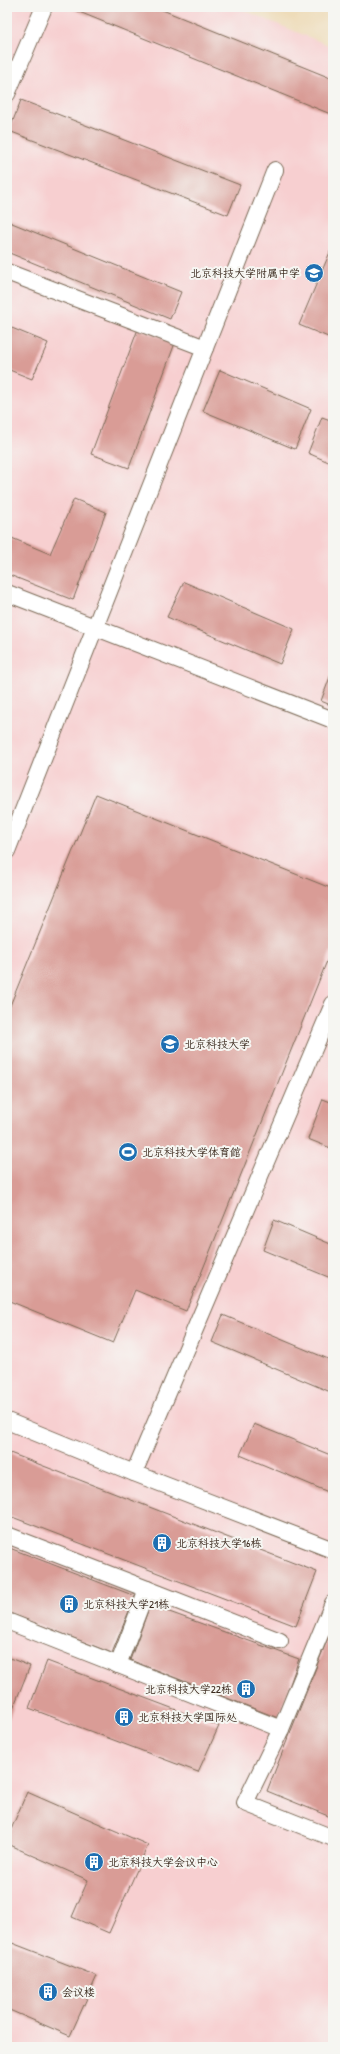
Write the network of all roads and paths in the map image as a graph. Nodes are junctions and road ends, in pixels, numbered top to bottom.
1 (44, 7) edge
2 (7, 94) edge
3 (275, 170) dead end
4 (7, 272) edge
5 (205, 348) junction
6 (7, 593) edge
7 (95, 628) junction
8 (333, 720) edge
9 (7, 851) edge
10 (333, 1004) edge
11 (7, 1421) edge
12 (134, 1473) junction
13 (7, 1535) edge
14 (333, 1550) edge
15 (147, 1589) junction
16 (333, 1603) edge
17 (7, 1621) edge
18 (280, 1641) dead end
19 (118, 1665) junction
20 (281, 1729) junction
21 (333, 1838) edge

1 - 2 street
3 - 5 street
4 - 5 street
5 - 7 street
6 - 7 street
7 - 8 street
7 - 9 street
10 - 12 street
11 - 12 street
12 - 14 street
13 - 15 street
15 - 18 street
15 - 19 street
16 - 20 street
17 - 19 street
19 - 20 street
20 - 21 street

